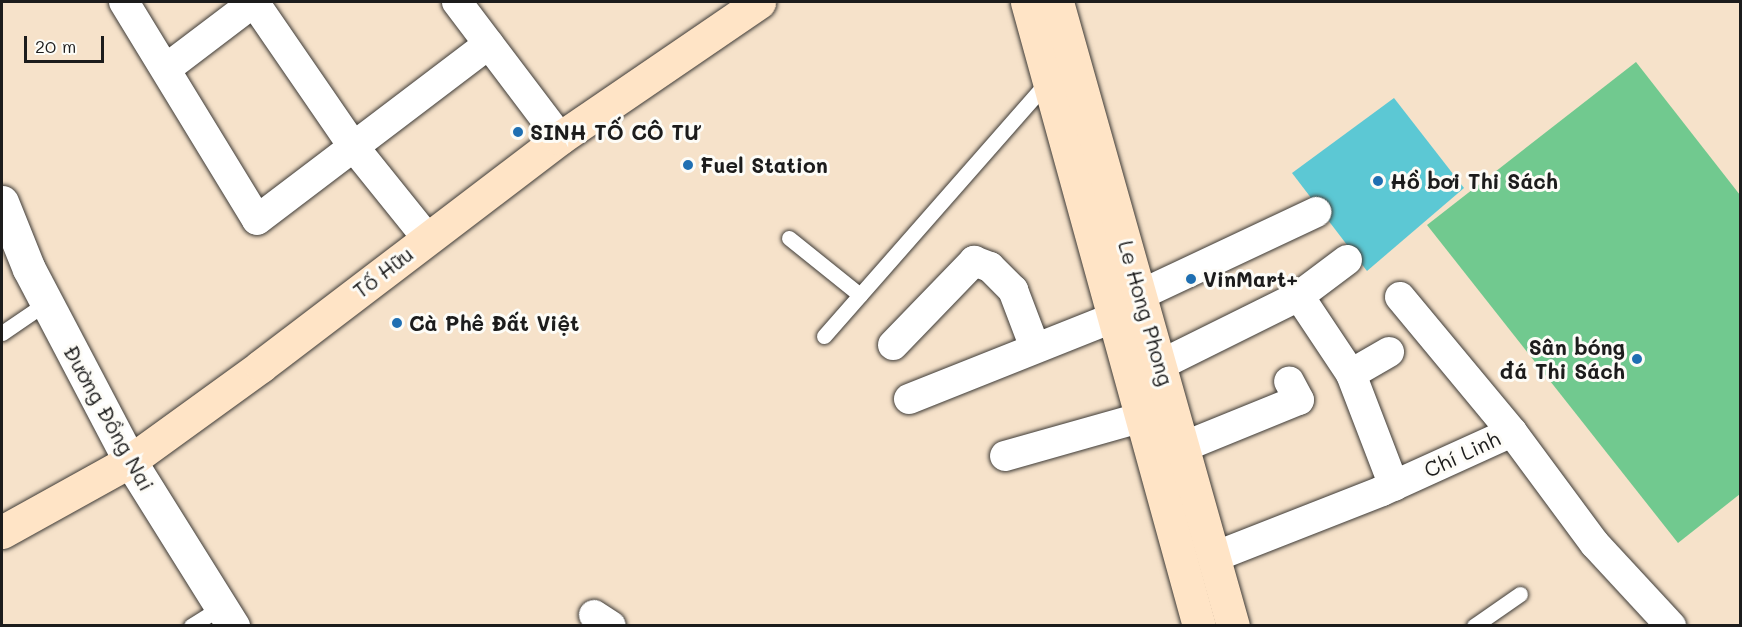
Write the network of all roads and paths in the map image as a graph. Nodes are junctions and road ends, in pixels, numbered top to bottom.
1 (254, 2) edge
2 (457, 2) edge
3 (759, 2) edge
4 (1027, 2) edge
5 (1058, 2) edge
6 (131, 4) edge
7 (489, 44) junction
8 (167, 68) junction
9 (1051, 78) junction
10 (560, 138) junction
11 (353, 146) junction
12 (2, 202) edge
13 (1316, 212) dead end
14 (427, 238) junction
15 (789, 238) dead end
16 (1347, 260) dead end
17 (860, 295) junction
18 (1140, 295) junction
19 (1299, 296) junction
20 (1400, 297) dead end
21 (46, 303) junction
22 (1115, 317) junction
23 (2, 333) edge
24 (824, 336) dead end
25 (893, 345) dead end
26 (1035, 348) junction
27 (1389, 352) dead end
28 (1160, 365) junction
29 (1351, 374) junction
30 (1289, 381) dead end
31 (909, 399) dead end
32 (1143, 417) junction
33 (1512, 432) junction
34 (1183, 447) junction
35 (1005, 456) dead end
36 (130, 461) junction
37 (1394, 486) junction
38 (2, 532) edge
39 (1214, 557) junction
40 (1520, 594) dead end
41 (228, 616) edge
42 (1670, 625) edge
43 (190, 626) edge
44 (1199, 626) edge
45 (1233, 626) edge
46 (1474, 626) edge

1 - 8 street
1 - 11 street
2 - 7 street
3 - 10 main road, Tố Hữu
4 - 9 main road, Le Hong Phong
5 - 18 main road, Le Hong Phong
6 - 8 street
7 - 10 street
7 - 11 street
8 - 11 street
9 - 17 lane
9 - 22 main road, Le Hong Phong
10 - 14 main road, Tố Hữu
11 - 14 street
12 - 21 street, Đường Đồng Nai
13 - 18 street
14 - 36 main road, Tố Hữu
15 - 17 lane
16 - 19 street
17 - 24 lane
18 - 28 main road, Le Hong Phong
19 - 28 street
19 - 29 street
20 - 33 street
21 - 23 lane
21 - 36 street, Đường Đồng Nai
22 - 26 street
22 - 32 main road, Le Hong Phong
25 - 26 street
26 - 31 street
27 - 29 street
28 - 34 main road, Le Hong Phong
29 - 37 street
30 - 34 street
32 - 35 street
32 - 44 main road, Le Hong Phong
33 - 37 street, Chí Linh
33 - 42 street, Chí Linh
34 - 39 main road, Le Hong Phong
36 - 38 main road, Tố Hữu
36 - 41 street, Đường Đồng Nai
37 - 39 street, Chí Linh
39 - 45 main road, Le Hong Phong
40 - 46 lane
41 - 43 lane

